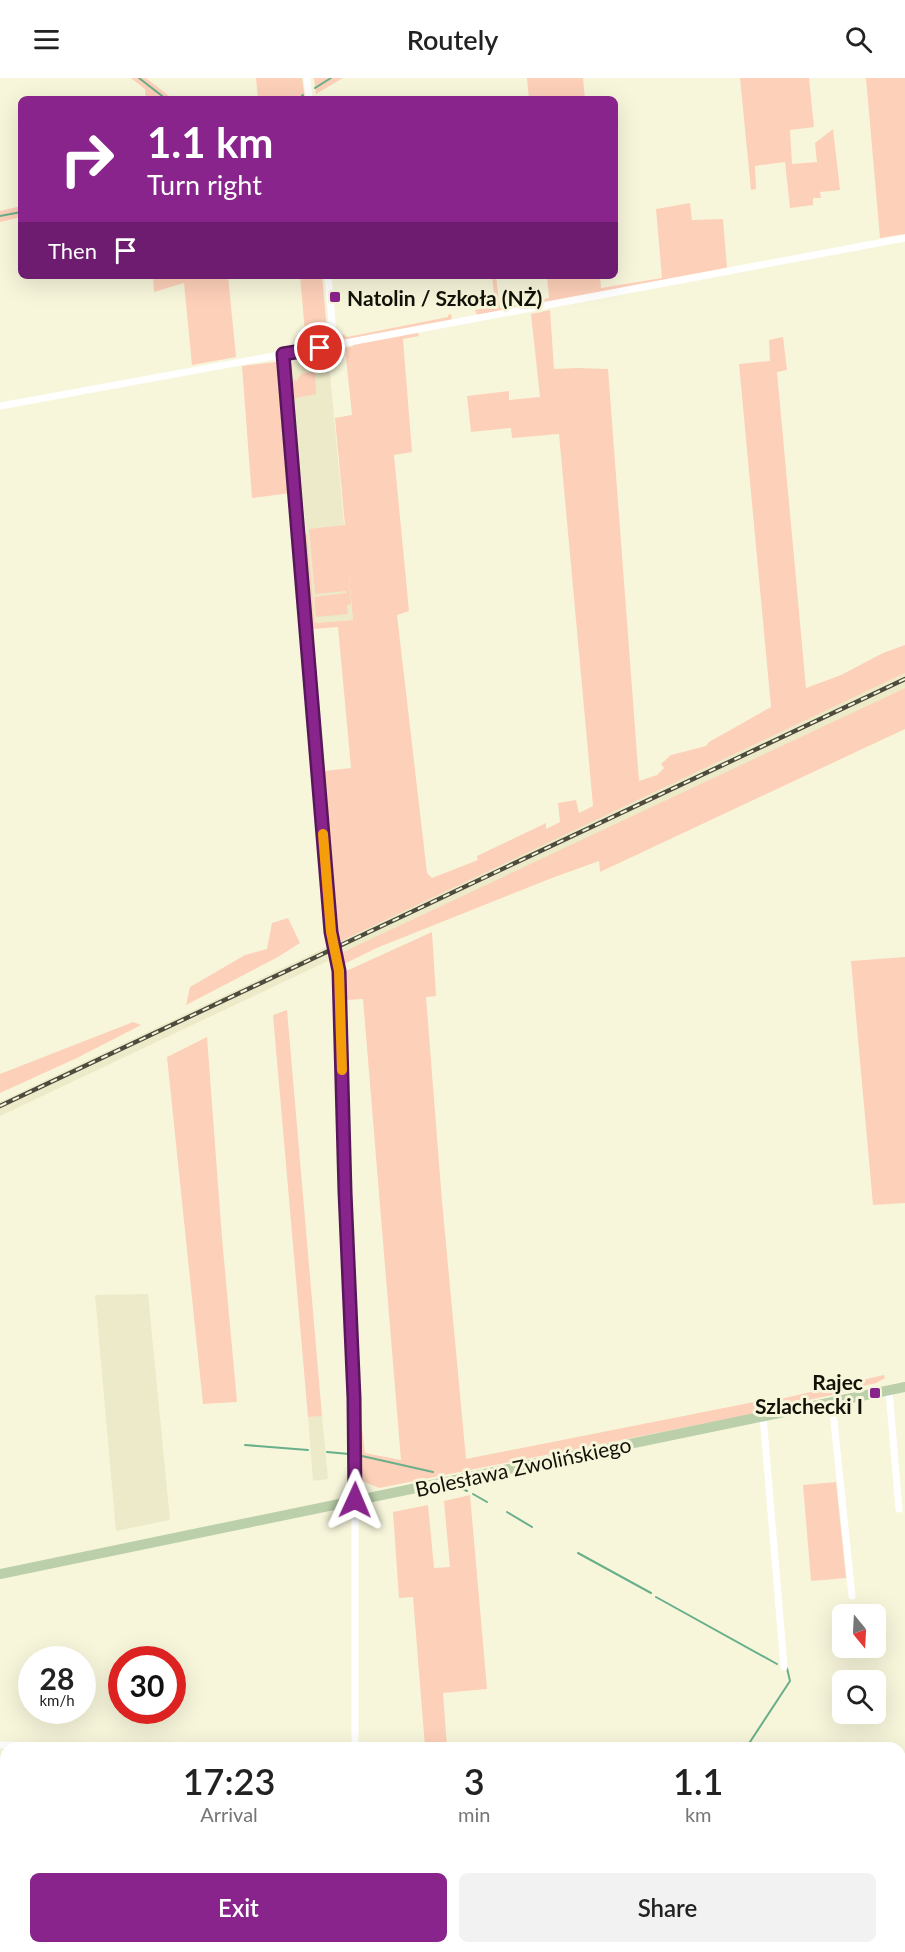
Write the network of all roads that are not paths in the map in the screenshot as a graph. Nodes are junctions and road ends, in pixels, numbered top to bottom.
1 (307, 78) edge
2 (309, 96) edge
3 (905, 238) edge
4 (328, 279) edge
5 (334, 345) junction
6 (283, 354) junction
7 (0, 406) edge
8 (905, 1387) edge
9 (888, 1391) junction
10 (832, 1402) junction
11 (764, 1416) junction
12 (355, 1500) junction
13 (899, 1509) dead end
14 (0, 1574) edge
15 (852, 1596) dead end
16 (784, 1667) dead end
17 (355, 1742) edge

1 - 2 street
3 - 5 street
4 - 5 street
5 - 6 street
6 - 7 street
6 - 12 street
8 - 9 main road, Bolesława Zwolińskiego
9 - 10 main road, Bolesława Zwolińskiego
9 - 13 street
10 - 11 main road, Bolesława Zwolińskiego
10 - 15 street
11 - 12 main road, Bolesława Zwolińskiego
11 - 16 street
12 - 14 main road, Bolesława Zwolińskiego
12 - 17 street

